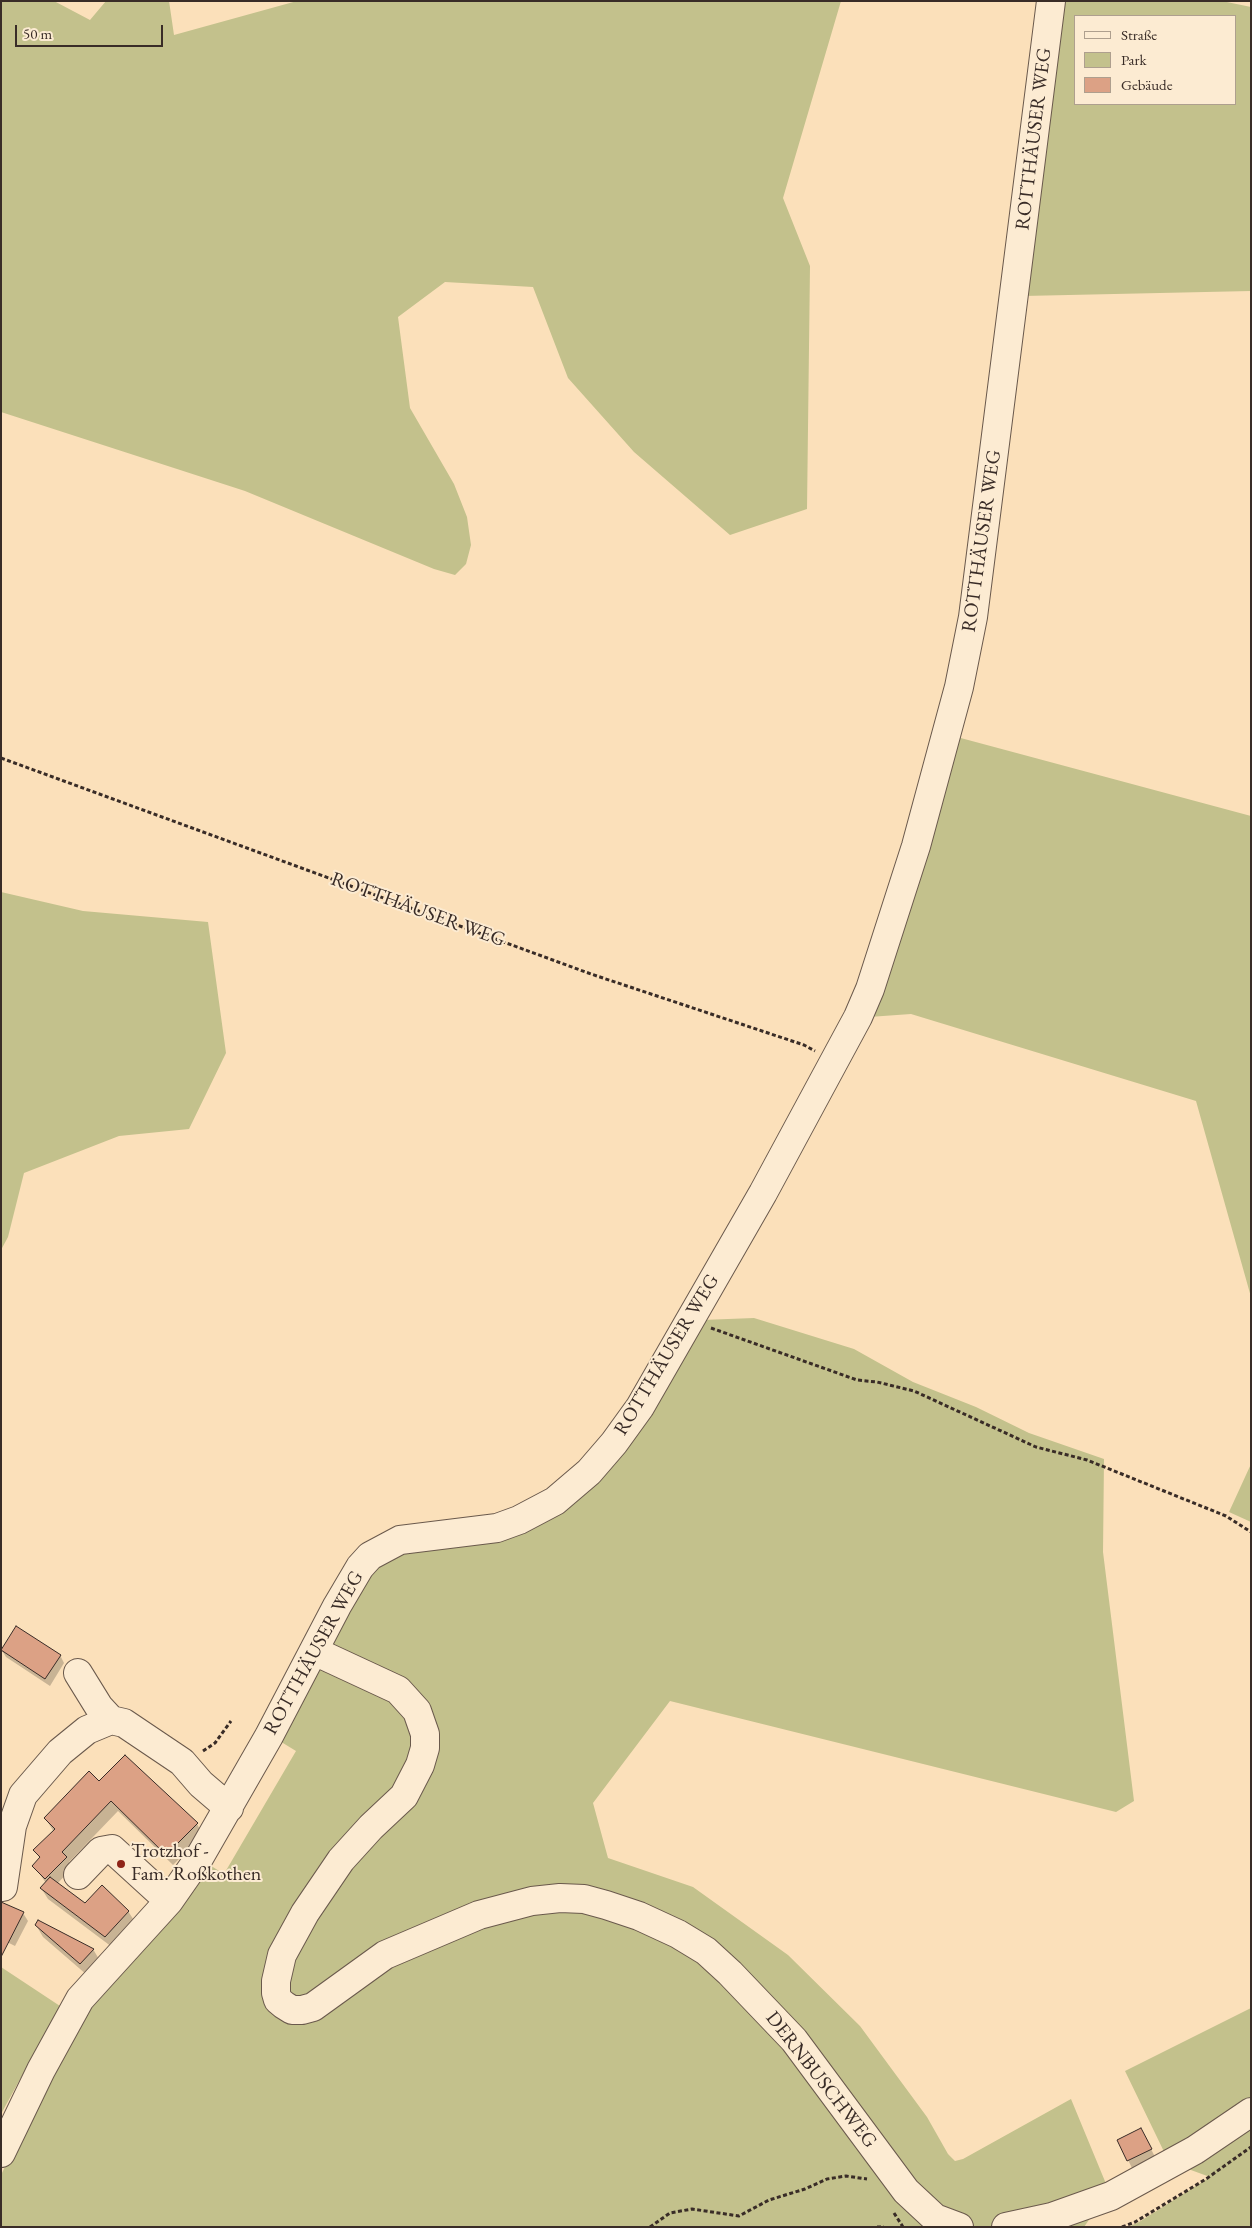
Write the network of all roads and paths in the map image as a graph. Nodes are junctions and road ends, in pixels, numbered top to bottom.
1 (1051, 1) edge
2 (1, 758) edge
3 (834, 1061) junction
4 (688, 1321) junction
5 (1251, 1532) edge
6 (314, 1651) junction
7 (78, 1673) dead end
8 (111, 1720) junction
9 (231, 1721) dead end
10 (182, 1762) junction
11 (229, 1808) junction
12 (78, 1875) dead end
13 (3, 1887) dead end
14 (169, 1901) junction
15 (1251, 2112) edge
16 (1251, 2147) edge
17 (1, 2153) edge
18 (871, 2181) dead end
19 (892, 2210) dead end
20 (650, 2227) edge
21 (878, 2227) edge
22 (884, 2227) edge
23 (903, 2227) edge
24 (959, 2227) edge
25 (1006, 2227) edge
26 (1122, 2227) edge

1 - 3 street, ROTTHÄUSER WEG
2 - 3 path, ROTTHÄUSER WEG
3 - 4 street, ROTTHÄUSER WEG
4 - 5 path
4 - 6 street, ROTTHÄUSER WEG
6 - 11 street, ROTTHÄUSER WEG
6 - 24 street, DERNBUSCHWEG
7 - 8 street
8 - 10 street
8 - 13 street
9 - 10 path
10 - 11 street
11 - 14 street, ROTTHÄUSER WEG
12 - 14 street
14 - 17 street, ROTTHÄUSER WEG
15 - 25 street
16 - 26 path
18 - 20 path
19 - 23 path
21 - 22 path

